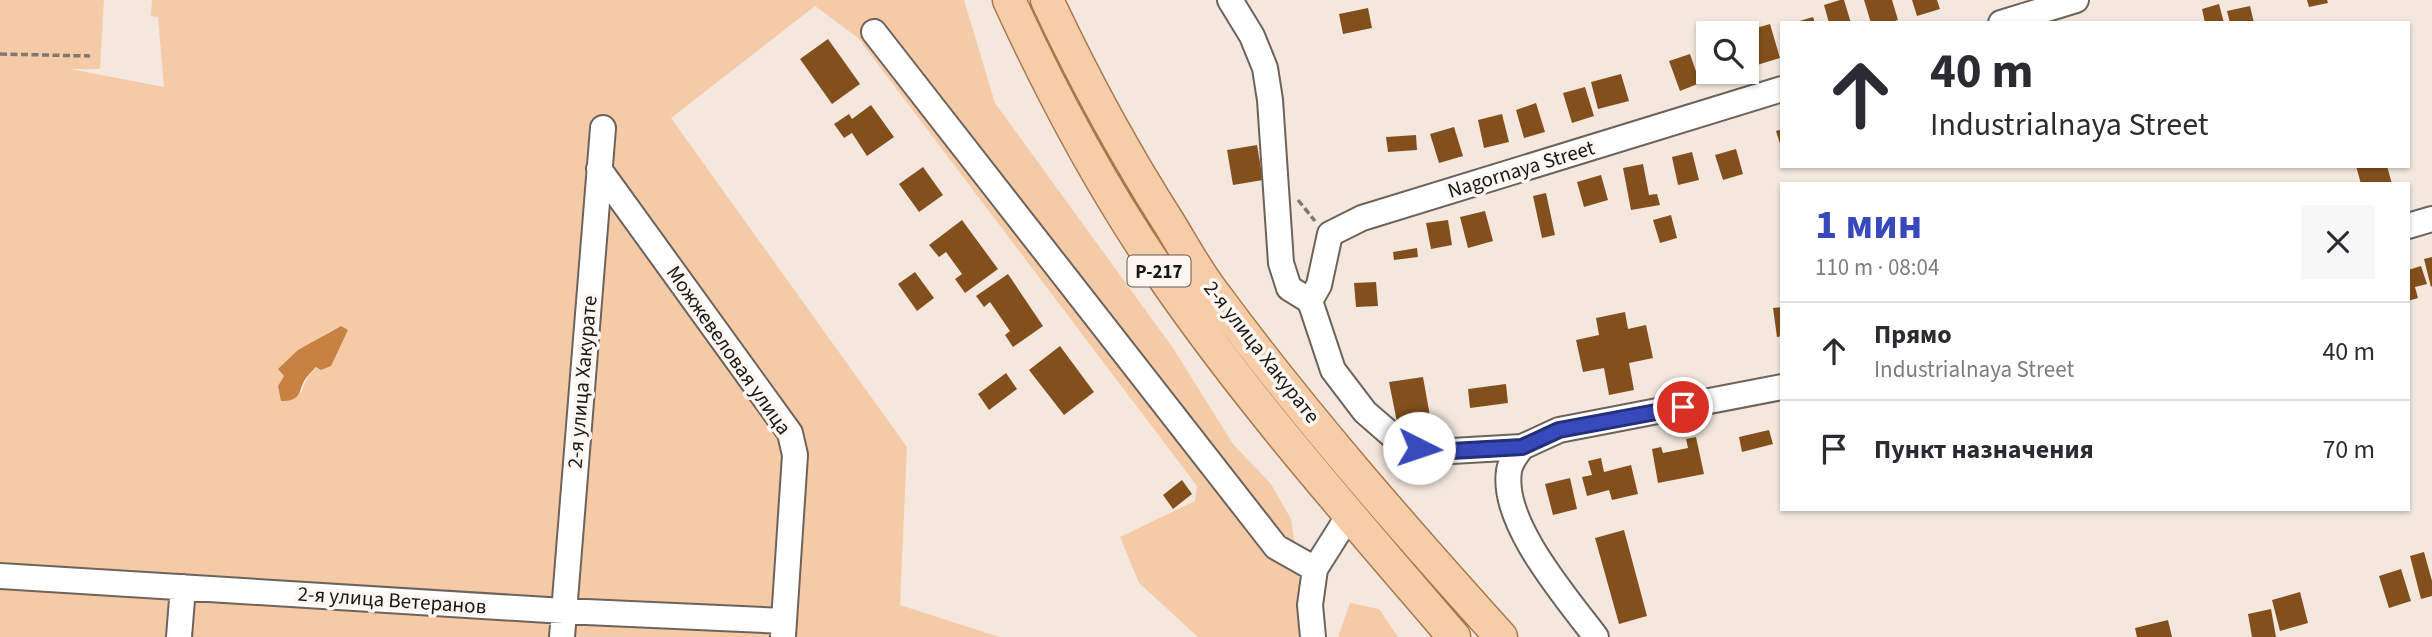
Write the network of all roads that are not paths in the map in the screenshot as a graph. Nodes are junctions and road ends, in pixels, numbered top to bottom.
1 (996, 0) edge
2 (1009, 0) edge
3 (1046, 0) edge
4 (1065, 0) edge
5 (1230, 0) edge
6 (2076, 0) edge
7 (2008, 21) edge
8 (874, 32) dead end
9 (1047, 83) junction
10 (1780, 90) edge
11 (603, 128) dead end
12 (599, 169) junction
13 (2432, 219) edge
14 (2410, 225) edge
15 (1310, 301) junction
16 (1248, 337) junction
17 (1780, 387) edge
18 (1522, 447) junction
19 (1349, 515) junction
20 (1315, 569) junction
21 (0, 576) edge
22 (183, 587) junction
23 (564, 611) junction
24 (783, 629) edge
25 (179, 637) edge
26 (562, 637) edge
27 (1313, 637) edge
28 (1454, 637) edge
29 (1501, 637) edge
30 (1596, 637) edge

1 - 9 main road
2 - 9 main road, 2-я улица Хакурате / Р-217
3 - 16 main road, 2-я улица Хакурате / Р-217
4 - 16 main road
5 - 15 street
6 - 7 street
8 - 20 street
9 - 19 main road, 2-я улица Хакурате / Р-217
10 - 15 street, Nagornaya Street
11 - 12 street, 2-я улица Хакурате
12 - 23 street, 2-я улица Хакурате
12 - 24 street, Можжевеловая улица
13 - 14 street
15 - 18 street
16 - 29 main road, 2-я улица Хакурате / Р-217
17 - 18 street
18 - 30 street
19 - 20 street
19 - 28 main road, 2-я улица Хакурате / Р-217
20 - 27 street
21 - 22 street, 2-я улица Ветеранов
22 - 23 street, 2-я улица Ветеранов
22 - 25 street
23 - 24 street, 2-я улица Ветеранов
23 - 26 street, 2-я улица Хакурате

